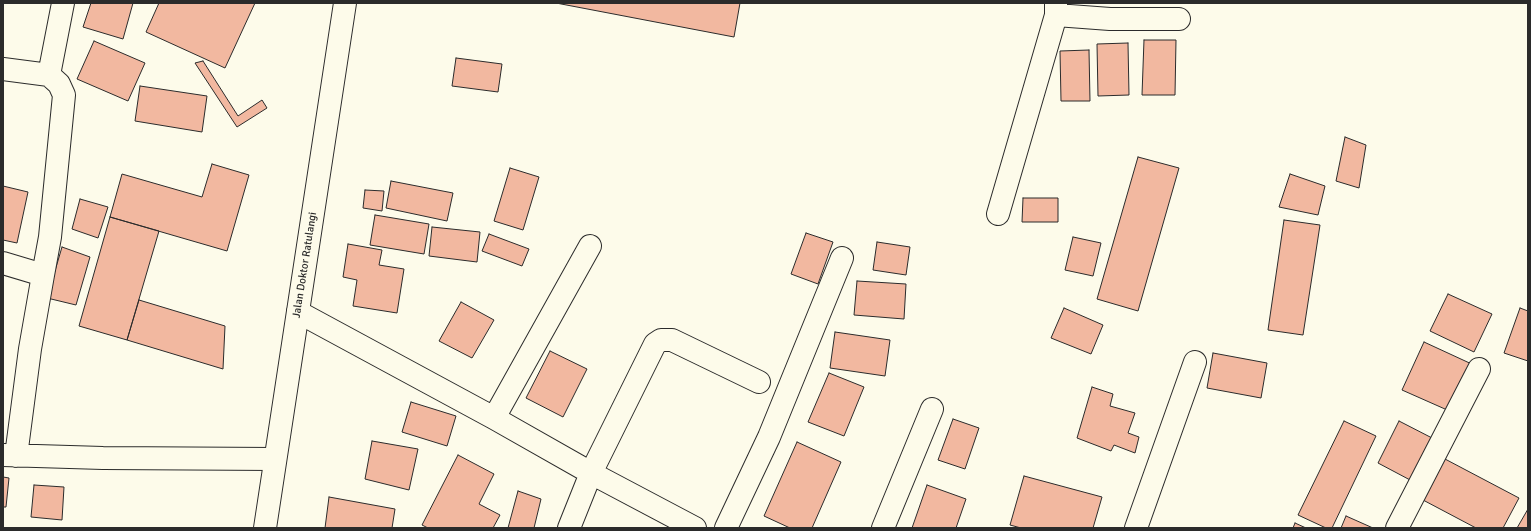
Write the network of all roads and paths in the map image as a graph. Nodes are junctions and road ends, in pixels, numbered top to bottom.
1 (63, 3) edge
2 (345, 3) edge
3 (1056, 9) edge
4 (1179, 19) dead end
5 (3, 69) edge
6 (49, 75) junction
7 (998, 214) dead end
8 (590, 246) dead end
9 (842, 258) dead end
10 (3, 263) edge
11 (43, 275) junction
12 (298, 312) junction
13 (1195, 362) dead end
14 (1479, 369) dead end
15 (759, 382) dead end
16 (932, 409) dead end
17 (494, 418) junction
18 (10, 455) edge
19 (275, 459) junction
20 (591, 473) junction
21 (265, 528) edge
22 (569, 528) edge
23 (695, 528) edge
24 (726, 528) edge
25 (883, 528) edge
26 (1136, 528) edge
27 (1397, 528) edge

1 - 6 main road
2 - 12 main road, Jalan Doktor Ratulangi
3 - 4 main road
3 - 7 main road
5 - 6 main road
6 - 11 main road
8 - 17 main road
9 - 24 main road
10 - 11 main road
11 - 18 main road
12 - 17 main road
12 - 19 main road, Jalan Doktor Ratulangi
13 - 26 main road
14 - 27 main road
15 - 20 main road
16 - 25 main road
17 - 20 main road
18 - 19 main road
19 - 21 main road, Jalan Doktor Ratulangi
20 - 22 main road
20 - 23 main road

